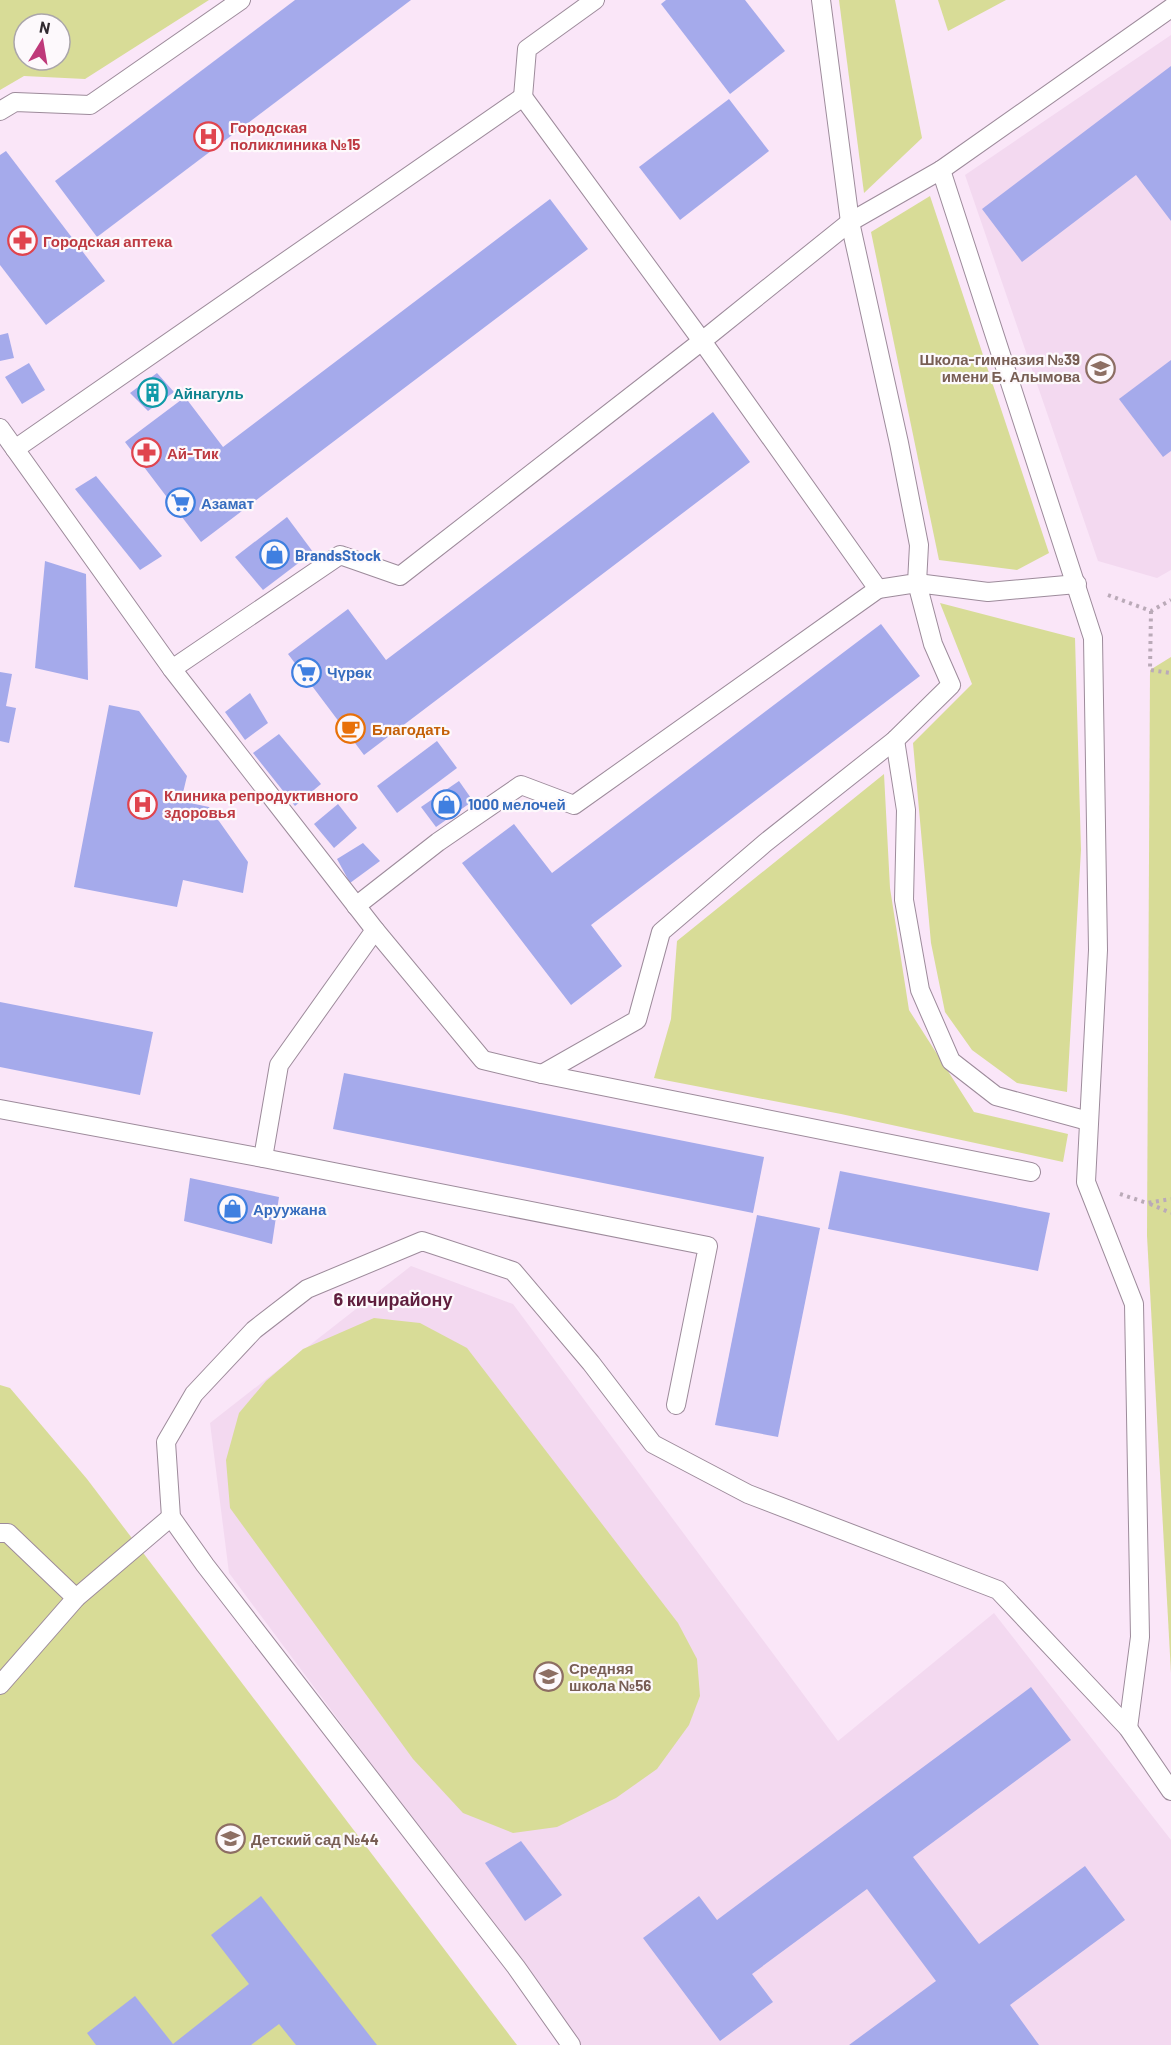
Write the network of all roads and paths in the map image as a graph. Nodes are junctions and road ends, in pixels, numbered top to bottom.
1 (241, 0) edge
2 (594, 0) edge
3 (821, 0) edge
4 (1171, 8) edge
5 (523, 97) junction
6 (0, 111) edge
7 (941, 170) junction
8 (850, 222) junction
9 (702, 341) junction
10 (0, 428) edge
11 (15, 449) junction
12 (917, 583) junction
13 (1077, 584) junction
14 (878, 589) junction
15 (1171, 600) edge
16 (1151, 611) junction
17 (172, 669) junction
18 (1171, 673) edge
19 (896, 740) junction
20 (356, 906) junction
21 (375, 930) junction
22 (542, 1074) junction
23 (0, 1109) edge
24 (1088, 1121) junction
25 (263, 1158) junction
26 (1031, 1172) dead end
27 (1086, 1182) junction
28 (1171, 1199) edge
29 (1147, 1203) junction
30 (1171, 1213) edge
31 (676, 1405) dead end
32 (171, 1517) junction
33 (0, 1533) edge
34 (76, 1598) junction
35 (0, 1685) edge
36 (1128, 1728) junction
37 (1171, 1791) edge
38 (571, 2045) edge

1 - 6 lane
2 - 5 lane
3 - 8 lane
4 - 7 lane
5 - 9 lane
5 - 11 lane
7 - 8 lane
7 - 13 lane
8 - 9 lane
8 - 12 lane
9 - 14 lane
9 - 17 lane
10 - 11 lane
11 - 17 lane
12 - 13 lane
12 - 14 lane
12 - 19 lane
13 - 16 path
13 - 24 lane
14 - 20 lane
15 - 16 path
16 - 18 path
17 - 20 lane
19 - 22 lane
19 - 24 lane
20 - 21 lane
21 - 22 lane
21 - 25 lane
22 - 26 lane
23 - 25 lane
24 - 27 lane
25 - 31 lane
27 - 29 path
27 - 36 lane
28 - 29 path
29 - 30 path
32 - 34 lane
32 - 36 lane
32 - 38 lane
33 - 34 lane
34 - 35 lane
36 - 37 lane

